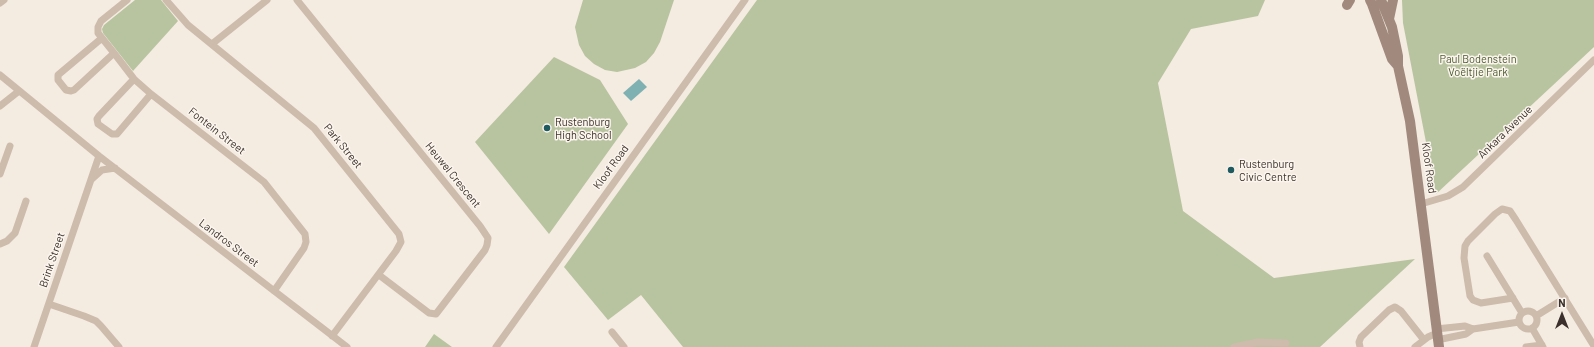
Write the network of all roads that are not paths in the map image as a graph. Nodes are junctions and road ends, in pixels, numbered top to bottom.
1 (4, 0) edge
2 (127, 0) edge
3 (166, 0) edge
4 (267, 0) edge
5 (297, 0) edge
6 (745, 0) edge
7 (1393, 0) edge
8 (1374, 1) edge
9 (0, 3) edge
10 (1388, 19) junction
11 (102, 38) junction
12 (212, 44) junction
13 (114, 53) junction
14 (1594, 60) edge
15 (1398, 66) junction
16 (0, 75) edge
17 (134, 79) junction
18 (19, 91) junction
19 (151, 94) junction
20 (0, 106) edge
21 (10, 146) dead end
22 (99, 156) junction
23 (114, 168) junction
24 (0, 174) edge
25 (91, 180) junction
26 (26, 201) dead end
27 (1421, 204) junction
28 (0, 244) edge
29 (1487, 256) dead end
30 (379, 275) junction
31 (274, 291) junction
32 (1513, 298) junction
33 (1564, 298) junction
34 (49, 304) junction
35 (1522, 313) junction
36 (1536, 316) junction
37 (1519, 322) junction
38 (1532, 328) junction
39 (1473, 329) junction
40 (612, 332) dead end
41 (332, 336) junction
42 (1437, 337) edge
43 (1424, 340) junction
44 (1286, 343) dead end
45 (1543, 346) edge
46 (1594, 346) edge
47 (34, 347) edge
48 (119, 347) edge
49 (347, 347) edge
50 (497, 347) edge
51 (624, 347) edge
52 (1234, 347) edge
53 (1360, 347) edge
54 (1415, 347) edge
55 (1526, 347) edge

1 - 9 street
2 - 11 street
3 - 12 street, Park Street
4 - 12 street
5 - 30 street, Heuwel Crescent
6 - 50 street, Kloof Road
7 - 10 street
8 - 10 street
8 - 15 street, Kloof Road
10 - 15 street
11 - 13 street, Fontein Street
11 - 13 street
12 - 30 street, Park Street
13 - 17 street, Fontein Street
14 - 27 street, Ankara Avenue
15 - 27 street, Kloof Road
16 - 18 street
17 - 19 street, Fontein Street
17 - 19 street
18 - 20 street
18 - 22 street
19 - 31 street, Fontein Street
21 - 24 street
22 - 23 street, Landros Street
22 - 25 street, Brink Street
23 - 25 street
23 - 31 street, Landros Street
25 - 34 street, Brink Street
26 - 28 street
27 - 42 street, Kloof Road
29 - 32 street
30 - 41 street, Park Street
31 - 41 street, Landros Street
32 - 33 street
32 - 35 street
33 - 36 street
33 - 46 street
34 - 47 street, Brink Street
34 - 48 street
35 - 36 street
35 - 37 street
36 - 38 street
37 - 38 street
37 - 39 street
38 - 45 street
39 - 42 street
39 - 42 street
40 - 51 street
41 - 49 street, Landros Street
42 - 43 street
43 - 53 street
43 - 54 street
44 - 52 street
45 - 55 street

